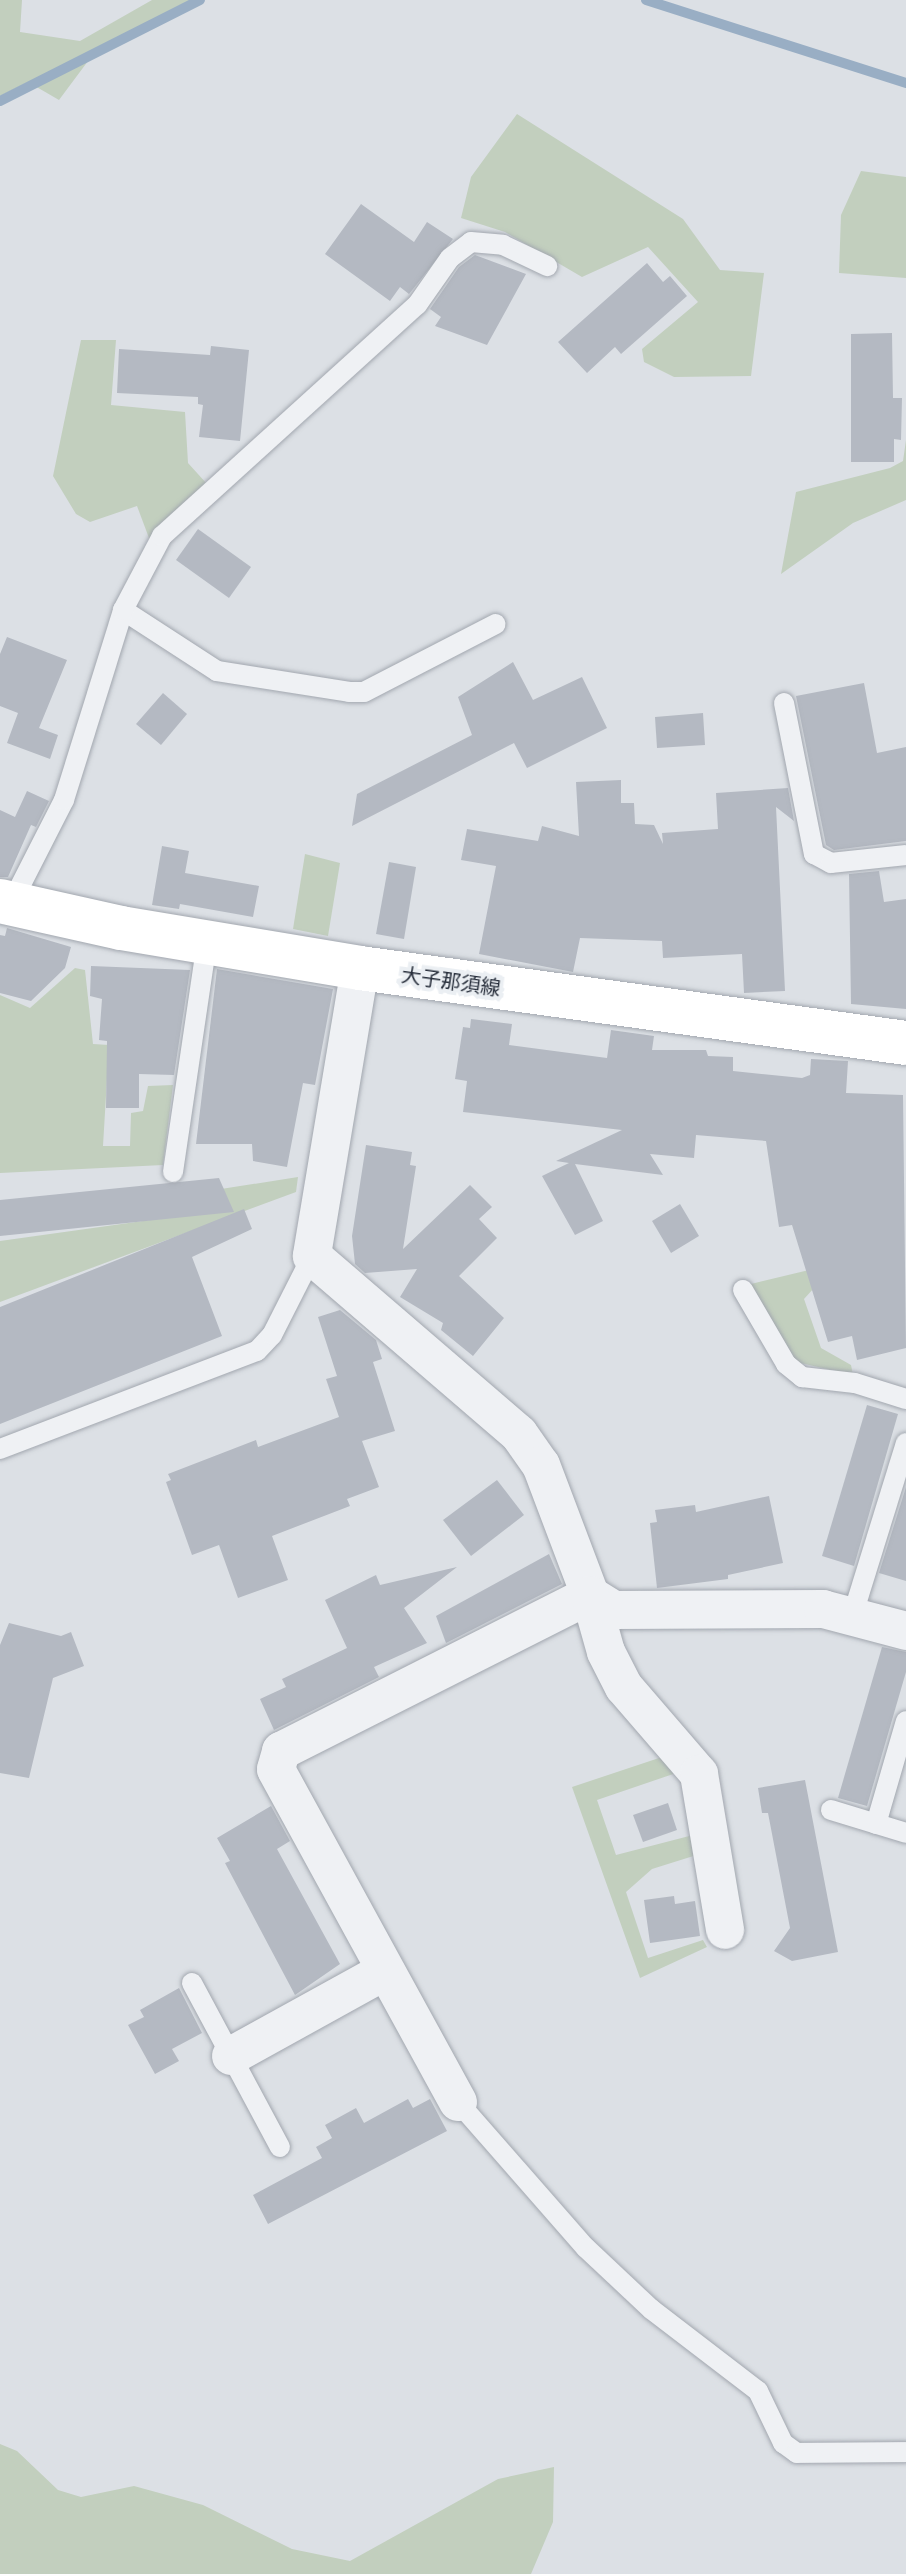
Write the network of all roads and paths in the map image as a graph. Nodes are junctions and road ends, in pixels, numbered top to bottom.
1 (547, 266) dead end
2 (123, 610) junction
3 (496, 624) dead end
4 (784, 703) dead end
5 (906, 855) edge
6 (6, 902) edge
7 (207, 942) junction
8 (360, 968) junction
9 (906, 1043) edge
10 (173, 1172) dead end
11 (312, 1256) junction
12 (743, 1290) dead end
13 (906, 1399) edge
14 (906, 1443) edge
15 (0, 1449) edge
16 (590, 1595) junction
17 (853, 1614) junction
18 (906, 1631) edge
19 (906, 1721) edge
20 (831, 1810) dead end
21 (876, 1824) junction
22 (906, 1833) edge
23 (725, 1930) dead end
24 (383, 1972) junction
25 (192, 1983) dead end
26 (231, 2056) junction
27 (458, 2102) joint
28 (280, 2147) dead end
29 (906, 2452) edge

1 - 2 lane
2 - 3 lane
2 - 6 lane
4 - 5 lane
6 - 7 main road, 大子那須線
7 - 8 main road, 大子那須線
7 - 10 lane
8 - 9 main road, 大子那須線
8 - 11 street
11 - 15 lane
11 - 16 street
12 - 13 lane
14 - 17 lane
16 - 17 street
16 - 23 street
16 - 24 street
17 - 18 street
19 - 21 lane
20 - 21 lane
21 - 22 lane
24 - 26 street
24 - 27 street
25 - 26 lane
26 - 28 lane
27 - 29 lane

